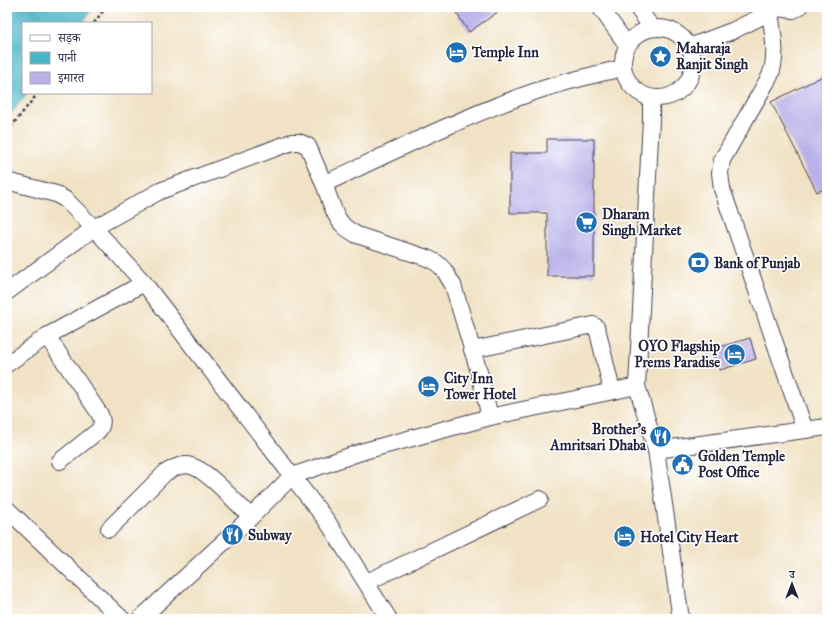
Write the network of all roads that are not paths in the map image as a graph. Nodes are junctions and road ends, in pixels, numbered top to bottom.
1 (600, 7) edge
2 (637, 7) edge
3 (799, 7) edge
4 (773, 8) edge
5 (652, 28) junction
6 (626, 45) junction
7 (689, 47) junction
8 (622, 68) junction
9 (651, 98) junction
10 (7, 181) edge
11 (324, 184) junction
12 (94, 228) junction
13 (144, 283) junction
14 (7, 292) edge
15 (47, 336) junction
16 (472, 350) junction
17 (7, 364) edge
18 (637, 386) junction
19 (612, 391) junction
20 (490, 417) junction
21 (827, 427) edge
22 (804, 430) junction
23 (656, 450) junction
24 (60, 461) dead end
25 (292, 476) junction
26 (540, 499) dead end
27 (7, 510) edge
28 (251, 517) junction
29 (109, 529) dead end
30 (367, 582) junction
31 (122, 619) edge
32 (140, 619) edge
33 (389, 619) edge
34 (681, 619) edge

1 - 6 street
2 - 5 street
3 - 4 street
4 - 7 street
4 - 22 street
5 - 6 street
5 - 7 street
6 - 8 street
7 - 9 street
8 - 9 street
8 - 11 street
9 - 18 street
10 - 12 street
11 - 12 street
11 - 16 street
12 - 13 street
12 - 14 street
13 - 15 street
13 - 25 street
15 - 17 street
15 - 24 street
16 - 19 street
16 - 20 street
18 - 19 street
18 - 23 street
19 - 20 street
20 - 25 street
21 - 22 street
22 - 23 street
23 - 34 street
25 - 28 street
25 - 30 street
26 - 30 street
27 - 31 street
28 - 29 street
28 - 32 street
30 - 33 street

